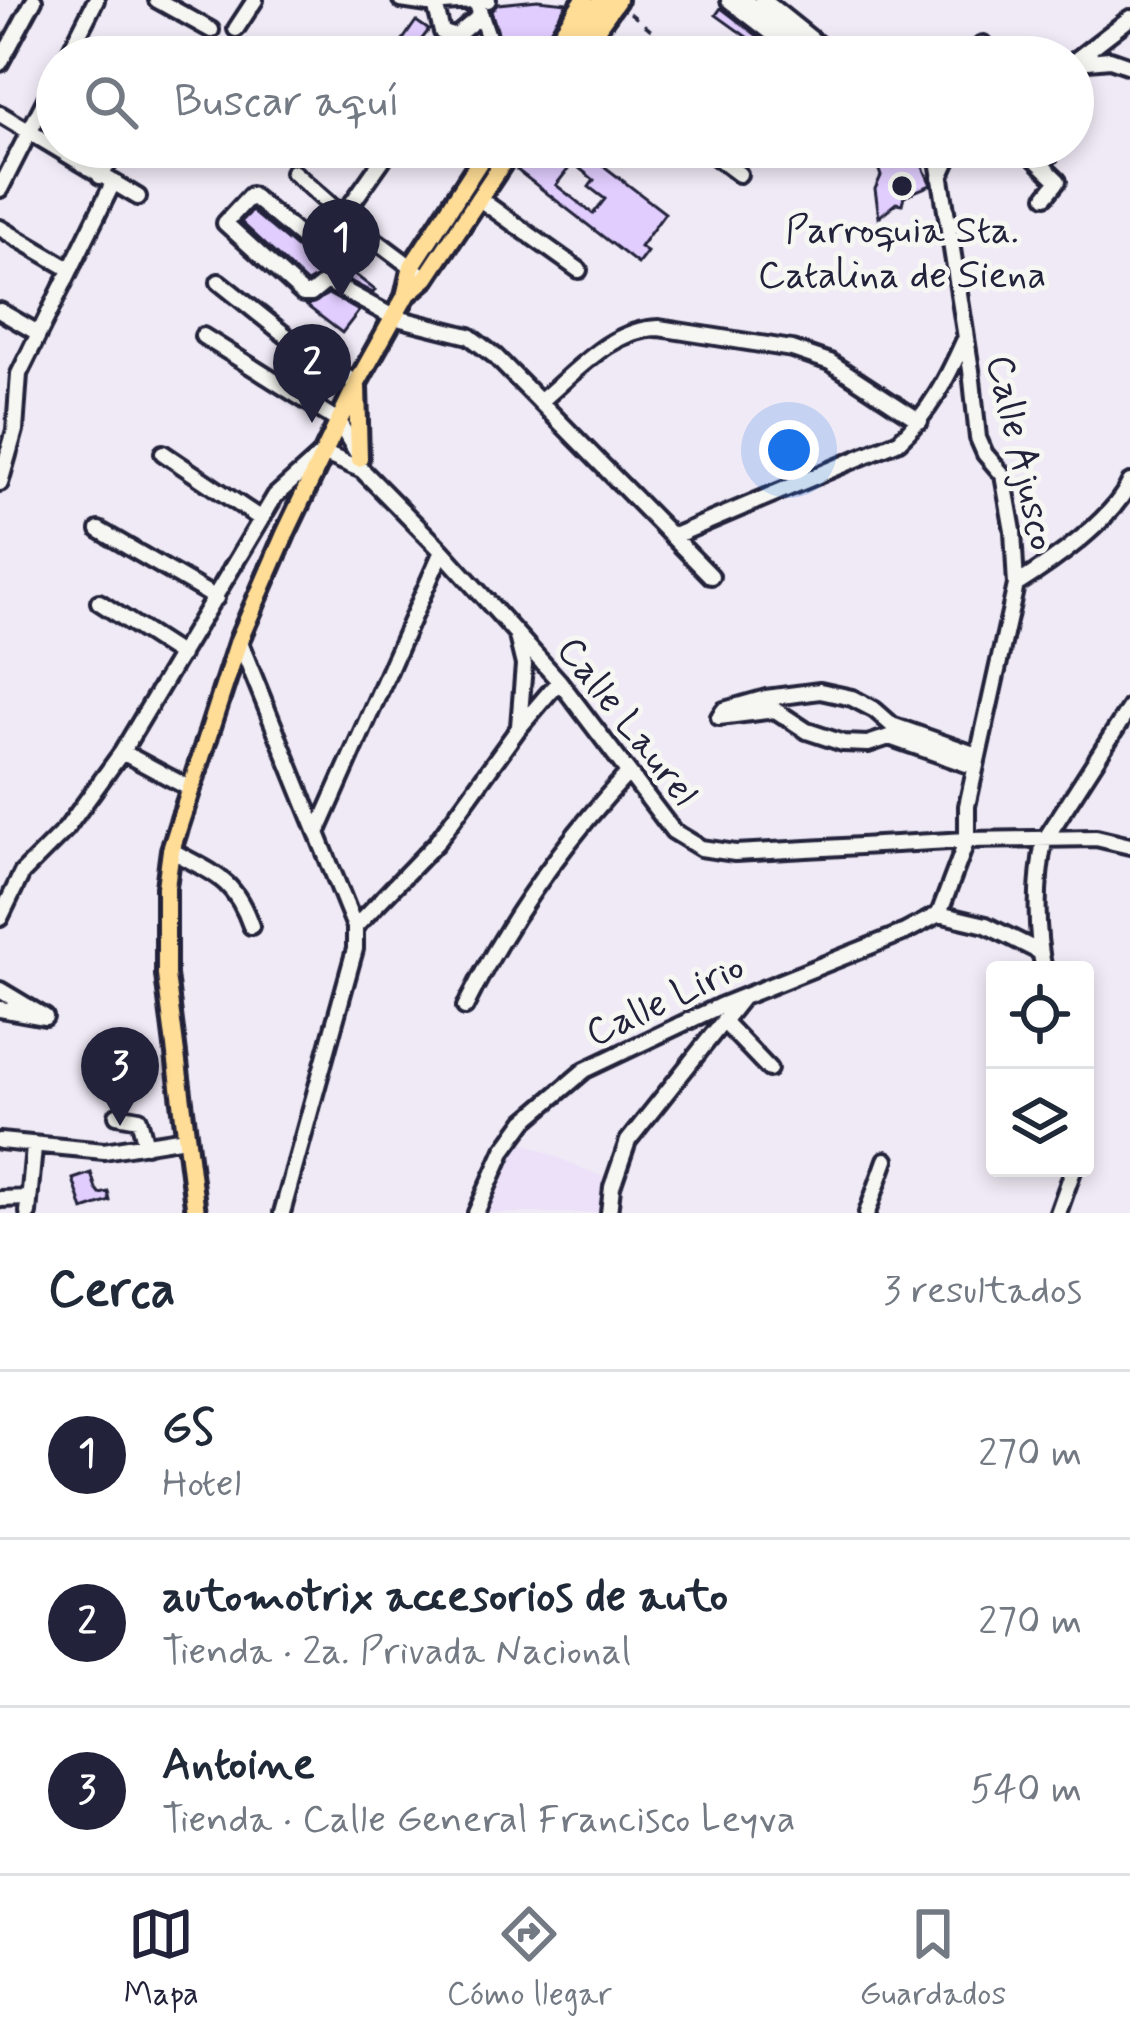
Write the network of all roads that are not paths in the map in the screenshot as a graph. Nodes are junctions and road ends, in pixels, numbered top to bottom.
1 (34, 0) edge
2 (96, 0) edge
3 (157, 0) edge
4 (255, 0) edge
5 (401, 0) edge
6 (584, 0) edge
7 (602, 0) edge
8 (729, 0) edge
9 (745, 0) edge
10 (764, 0) edge
11 (620, 3) edge
12 (435, 4) junction
13 (484, 4) edge
14 (1130, 18) edge
15 (236, 29) dead end
16 (211, 30) dead end
17 (78, 36) edge
18 (452, 36) edge
19 (456, 36) edge
20 (491, 36) edge
21 (560, 36) edge
22 (585, 36) edge
23 (593, 36) edge
24 (775, 36) edge
25 (790, 36) edge
26 (808, 36) edge
27 (1094, 46) edge
28 (1094, 61) edge
29 (1127, 61) edge
30 (0, 63) edge
31 (0, 114) edge
32 (36, 119) edge
33 (30, 131) junction
34 (36, 135) edge
35 (89, 168) edge
36 (111, 168) edge
37 (377, 168) edge
38 (477, 168) edge
39 (487, 168) edge
40 (499, 168) edge
41 (731, 168) edge
42 (939, 168) edge
43 (944, 168) edge
44 (1046, 168) edge
45 (293, 172) dead end
46 (739, 174) dead end
47 (940, 177) junction
48 (106, 179) junction
49 (0, 189) edge
50 (1046, 196) dead end
51 (138, 197) dead end
52 (478, 198) junction
53 (343, 216) junction
54 (0, 228) edge
55 (307, 242) dead end
56 (68, 268) junction
57 (579, 270) dead end
58 (420, 272) junction
59 (219, 282) dead end
60 (0, 311) edge
61 (393, 316) junction
62 (38, 333) junction
63 (203, 336) dead end
64 (964, 341) junction
65 (357, 383) junction
66 (541, 401) junction
67 (338, 422) junction
68 (920, 422) junction
69 (163, 453) dead end
70 (323, 453) junction
71 (361, 464) junction
72 (1130, 482) edge
73 (0, 483) edge
74 (261, 520) junction
75 (99, 530) dead end
76 (674, 536) junction
77 (442, 551) junction
78 (711, 576) dead end
79 (1016, 585) junction
80 (216, 598) junction
81 (99, 602) dead end
82 (515, 631) junction
83 (239, 640) junction
84 (181, 655) junction
85 (559, 680) junction
86 (789, 693) junction
87 (1130, 707) edge
88 (785, 714) junction
89 (518, 730) junction
90 (890, 731) junction
91 (122, 752) junction
92 (975, 761) junction
93 (628, 773) junction
94 (188, 788) junction
95 (318, 831) junction
96 (967, 840) junction
97 (1044, 842) junction
98 (1130, 846) edge
99 (171, 850) junction
100 (939, 914) junction
101 (0, 918) edge
102 (251, 926) dead end
103 (355, 928) junction
104 (1040, 952) junction
105 (1042, 961) edge
106 (0, 990) edge
107 (741, 999) junction
108 (465, 1007) dead end
109 (0, 1009) edge
110 (724, 1022) junction
111 (769, 1070) dead end
112 (117, 1115) dead end
113 (185, 1138) junction
114 (0, 1141) edge
115 (146, 1145) junction
116 (34, 1147) junction
117 (886, 1160) dead end
118 (1071, 1177) edge
119 (0, 1199) edge
120 (28, 1206) edge
121 (196, 1213) edge
122 (282, 1213) edge
123 (476, 1213) edge
124 (609, 1213) edge
125 (867, 1213) edge
126 (1058, 1213) edge

1 - 30 street
2 - 17 street
3 - 16 street
4 - 15 street
5 - 12 street
6 - 21 main road
7 - 22 main road
8 - 24 street
9 - 25 street
10 - 26 street
11 - 23 main road
12 - 13 street
12 - 18 street
13 - 19 street
13 - 20 street
14 - 27 street
28 - 29 street
31 - 33 street
32 - 33 street
33 - 34 street
33 - 49 street
35 - 48 street
36 - 48 street
37 - 53 street
38 - 58 main road
39 - 58 main road
40 - 52 main road
41 - 46 street
42 - 47 street, Calle Ajusco
43 - 47 street
44 - 50 street
45 - 53 street
47 - 64 street, Calle Ajusco
48 - 51 street
48 - 56 street
52 - 57 street
52 - 58 main road
53 - 58 street
54 - 56 street
55 - 61 street
56 - 62 street
58 - 61 main road
59 - 65 street
60 - 62 street
61 - 65 main road
61 - 66 street
62 - 73 street
63 - 67 street
64 - 68 street
64 - 79 street, Calle Ajusco
65 - 67 main road
65 - 71 main road
66 - 68 street
66 - 76 street
67 - 70 main road
67 - 71 street, Calle Laurel
68 - 76 street
69 - 74 street
70 - 71 street, Calle Laurel
70 - 74 street
70 - 83 main road
71 - 77 street, Calle Laurel
72 - 79 street
74 - 80 street
75 - 80 street
76 - 78 street
77 - 82 street, Calle Laurel
77 - 95 street
79 - 92 street, Calle Ajusco
80 - 84 street
81 - 84 street
82 - 85 street, Calle Laurel
82 - 89 street
83 - 94 main road
83 - 95 street
84 - 91 street
85 - 89 street
85 - 93 street, Calle Laurel
86 - 88 street
86 - 88 street
86 - 90 street
87 - 97 street
88 - 90 street
89 - 103 street
90 - 92 street
91 - 94 street
91 - 101 street
92 - 96 street, Calle Ajusco
93 - 96 street, Calle Laurel
93 - 108 street
94 - 99 main road
95 - 103 street
96 - 97 street, Calle Laurel
96 - 100 street, Calle Ajusco
97 - 98 street, Calle Laurel
97 - 104 street
99 - 102 street
99 - 113 main road
100 - 104 street
100 - 107 street, Calle Lirio
103 - 122 street
104 - 105 street
106 - 109 street
107 - 110 street
107 - 123 street, Calle Lirio
110 - 111 street
110 - 124 street
112 - 115 street
113 - 115 street
113 - 121 main road
114 - 116 street
115 - 116 street
116 - 120 street
117 - 125 street
118 - 126 street
119 - 120 street

